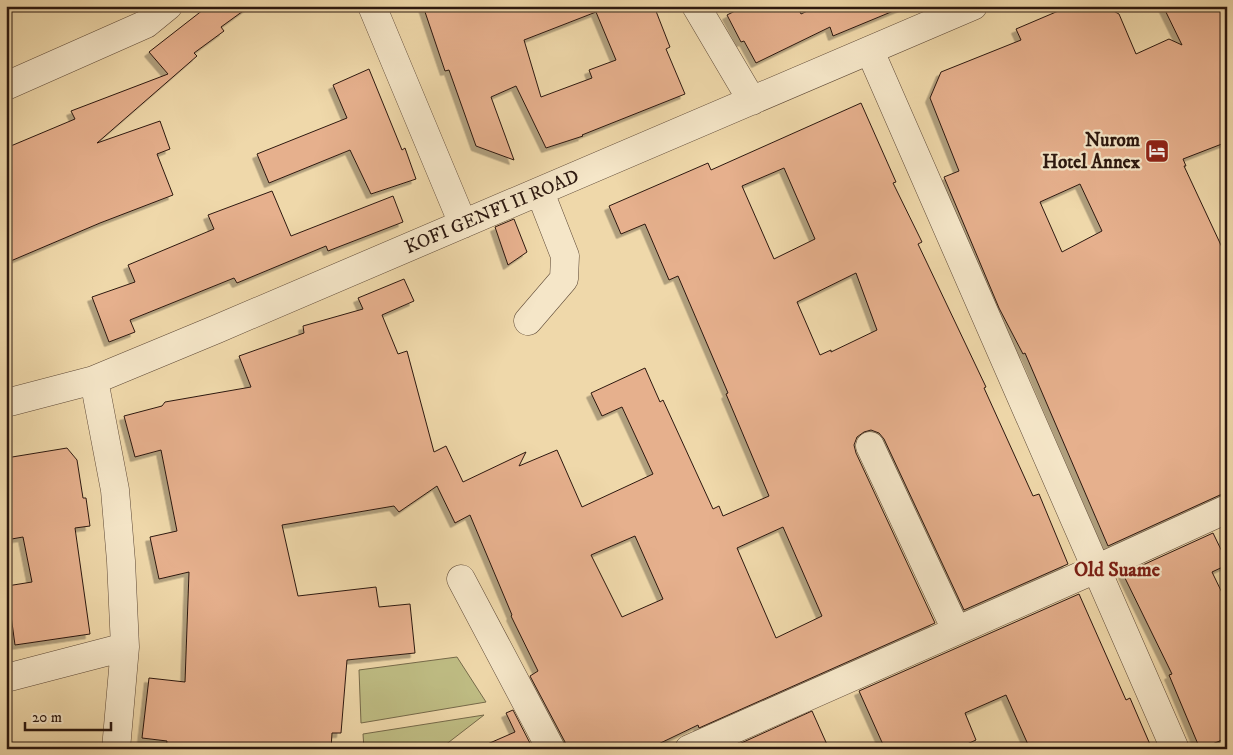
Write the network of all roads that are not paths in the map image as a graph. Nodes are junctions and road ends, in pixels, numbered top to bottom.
1 (168, 6) edge
2 (372, 6) edge
3 (696, 6) edge
4 (973, 6) edge
5 (870, 51) junction
6 (6, 86) edge
7 (752, 101) junction
8 (540, 192) junction
9 (463, 224) junction
10 (528, 321) dead end
11 (94, 380) junction
12 (6, 403) edge
13 (870, 446) dead end
14 (1227, 509) edge
15 (1096, 569) junction
16 (461, 579) dead end
17 (956, 630) junction
18 (125, 647) junction
19 (6, 678) edge
20 (116, 749) edge
21 (551, 749) edge
22 (689, 749) edge
23 (1175, 749) edge

1 - 6 street
2 - 9 street
3 - 7 street
4 - 5 street, KOFI GENFI II ROAD
5 - 7 street, KOFI GENFI II ROAD
5 - 15 street
7 - 8 street, KOFI GENFI II ROAD
8 - 9 street, KOFI GENFI II ROAD
8 - 10 street
9 - 11 street, KOFI GENFI II ROAD
11 - 12 street, KOFI GENFI II ROAD
11 - 18 street
13 - 17 street
14 - 15 street
15 - 17 street
15 - 23 street
16 - 21 street
17 - 22 street
18 - 19 street
18 - 20 street

